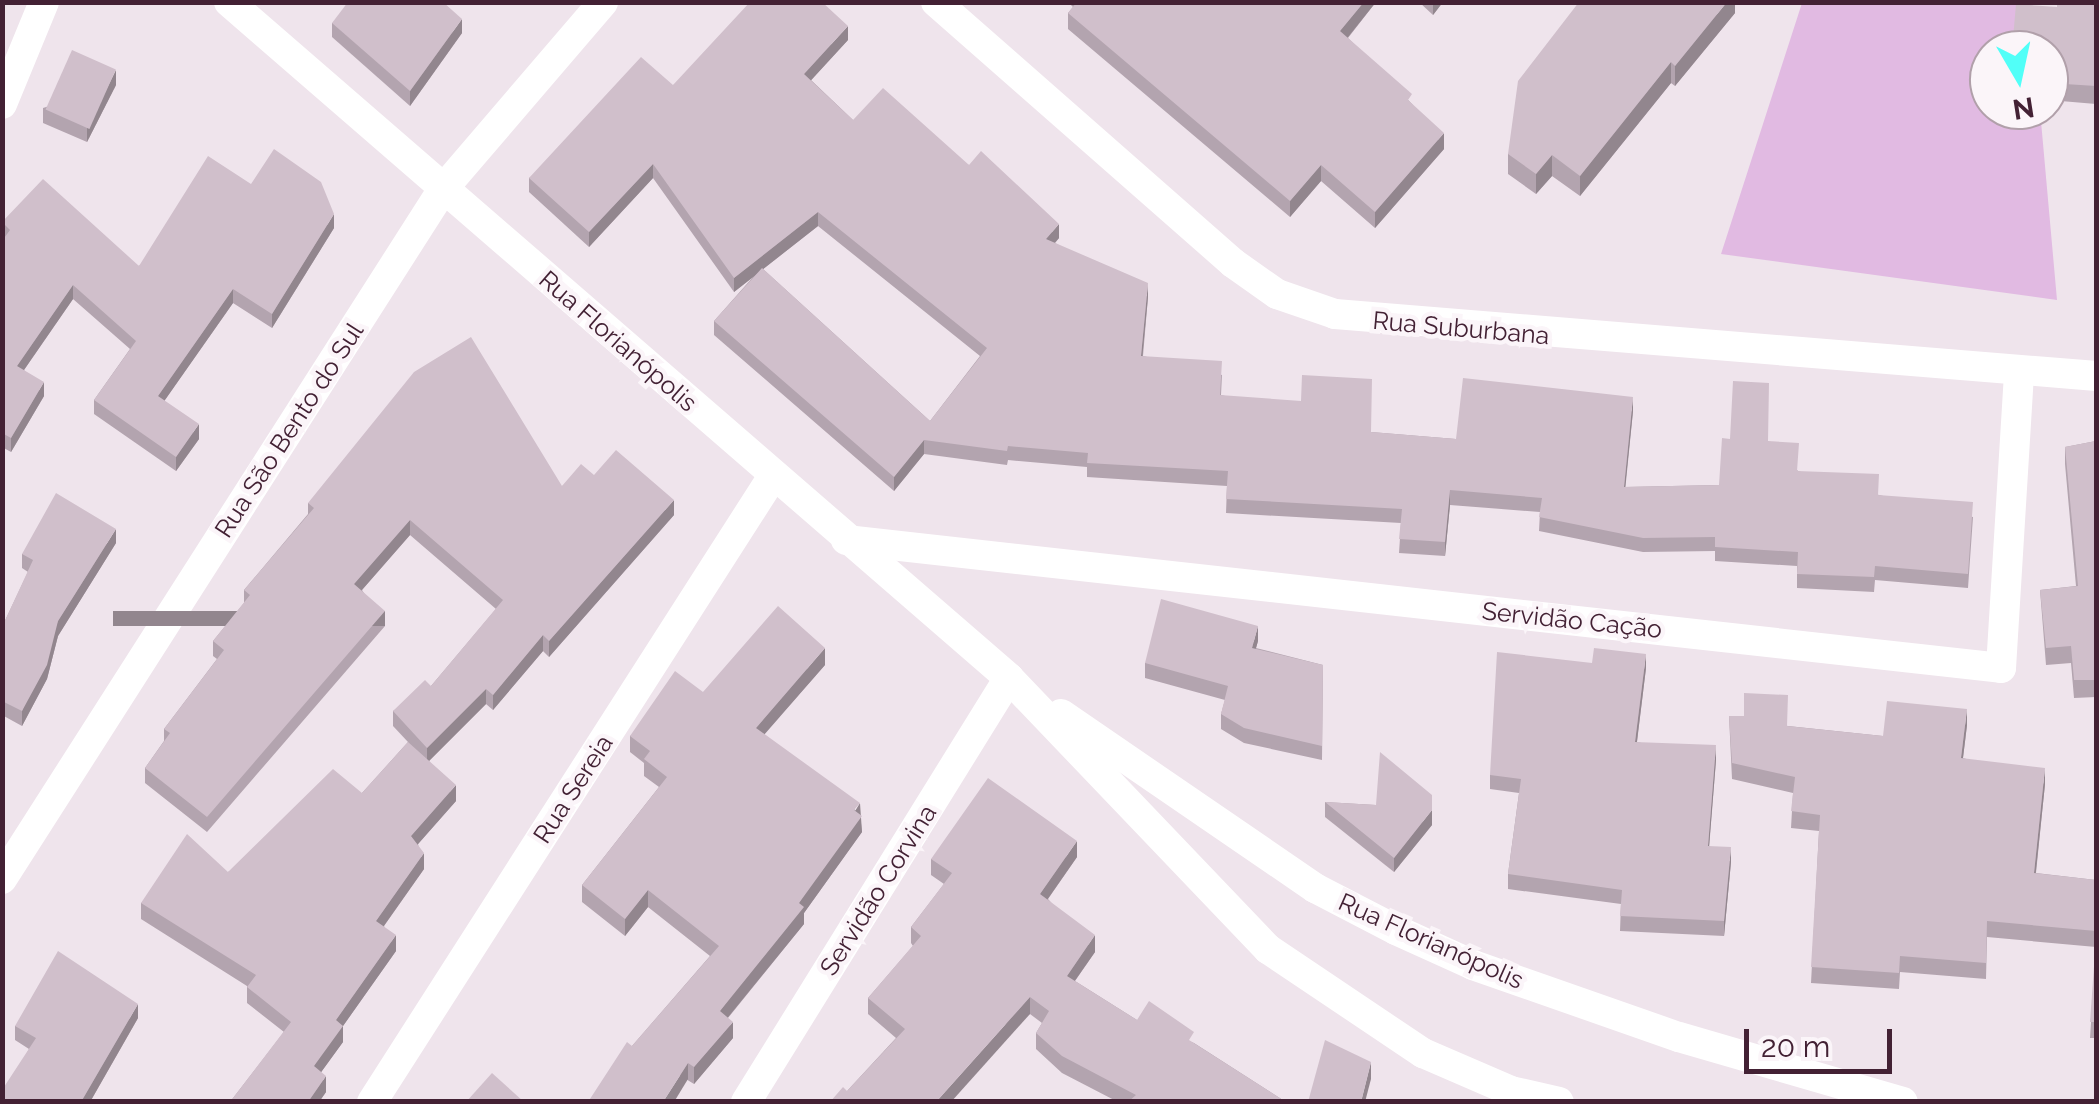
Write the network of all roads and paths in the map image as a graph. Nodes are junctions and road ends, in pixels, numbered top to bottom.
1 (44, 2) edge
2 (229, 2) edge
3 (603, 2) edge
4 (936, 2) edge
5 (2, 104) edge
6 (443, 189) junction
7 (2019, 371) junction
8 (2096, 376) edge
9 (773, 476) junction
10 (846, 540) junction
11 (1009, 678) junction
12 (2, 879) edge
13 (372, 1102) edge
14 (746, 1102) edge
15 (1560, 1102) edge
16 (1903, 1102) edge

1 - 5 street
2 - 6 street, Rua Florianópolis
3 - 6 street, Rua São Bento do Sul
4 - 7 street, Rua Suburbana
6 - 9 street, Rua Florianópolis
6 - 12 street, Rua São Bento do Sul
7 - 8 street, Rua Suburbana
7 - 10 street, Servidão Cação
9 - 10 street, Rua Florianópolis
9 - 13 street, Rua Sereia
10 - 11 street, Rua Florianópolis
11 - 14 street, Servidão Corvina
11 - 15 street, Rua Florianópolis
11 - 16 street, Rua Florianópolis

